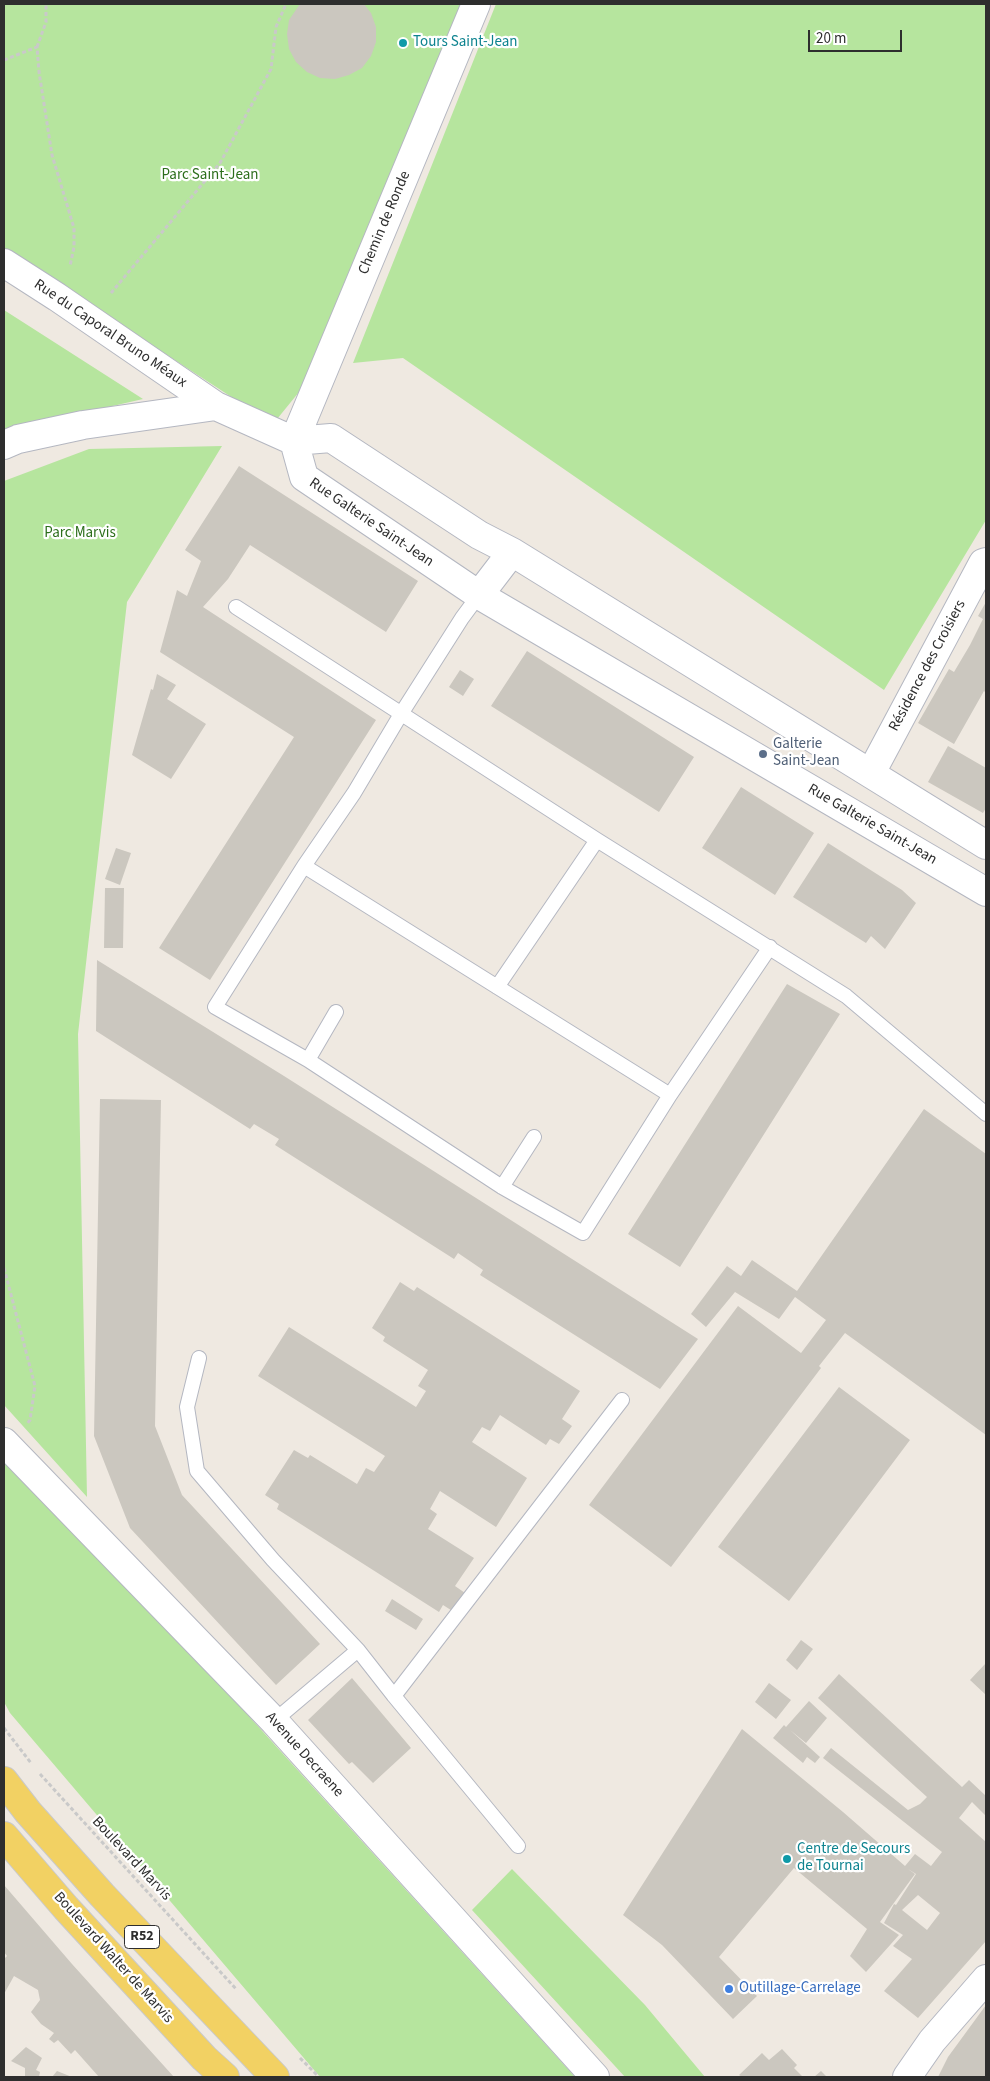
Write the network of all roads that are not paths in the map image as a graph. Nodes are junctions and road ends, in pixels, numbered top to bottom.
1 (476, 4) edge
2 (4, 264) edge
3 (216, 406) junction
4 (294, 441) junction
5 (4, 445) edge
6 (512, 552) junction
7 (986, 562) edge
8 (479, 595) junction
9 (236, 607) dead end
10 (401, 714) junction
11 (871, 773) junction
12 (597, 840) junction
13 (986, 845) edge
14 (304, 866) junction
15 (986, 892) edge
16 (770, 947) junction
17 (497, 987) junction
18 (336, 1012) dead end
19 (308, 1060) junction
20 (670, 1095) junction
21 (986, 1114) edge
22 (534, 1137) dead end
23 (502, 1187) junction
24 (199, 1358) dead end
25 (622, 1400) dead end
26 (6, 1445) edge
27 (358, 1650) junction
28 (394, 1696) junction
29 (274, 1721) junction
30 (4, 1780) edge
31 (4, 1836) edge
32 (518, 1846) dead end
33 (986, 1979) edge
34 (208, 2068) edge
35 (225, 2077) edge
36 (275, 2077) edge
37 (595, 2077) edge
38 (907, 2077) edge

1 - 4 street, Chemin de Ronde
2 - 3 street, Rue du Caporal Bruno Méaux
3 - 4 street, Rue du Caporal Bruno Méaux
3 - 5 street
4 - 6 street
4 - 8 street, Rue Galterie Saint-Jean
6 - 8 street
6 - 11 street
7 - 11 street, Résidence des Croisiers
8 - 10 lane
8 - 15 street, Rue Galterie Saint-Jean
9 - 10 lane
10 - 12 lane
10 - 14 lane
11 - 13 street
12 - 16 lane
12 - 17 lane
14 - 17 lane
14 - 19 lane
16 - 20 lane
16 - 21 lane
17 - 20 lane
18 - 19 lane
19 - 23 lane
20 - 23 lane
22 - 23 lane
24 - 27 lane
25 - 28 lane
26 - 29 street, Avenue Decraene
27 - 28 lane
27 - 29 lane
28 - 32 lane
29 - 37 street, Avenue Decraene
30 - 36 main road, R52
31 - 34 main road, Boulevard Walter de Marvis / R52
33 - 38 street
34 - 35 main road, Boulevard Walter de Marvis / R52

